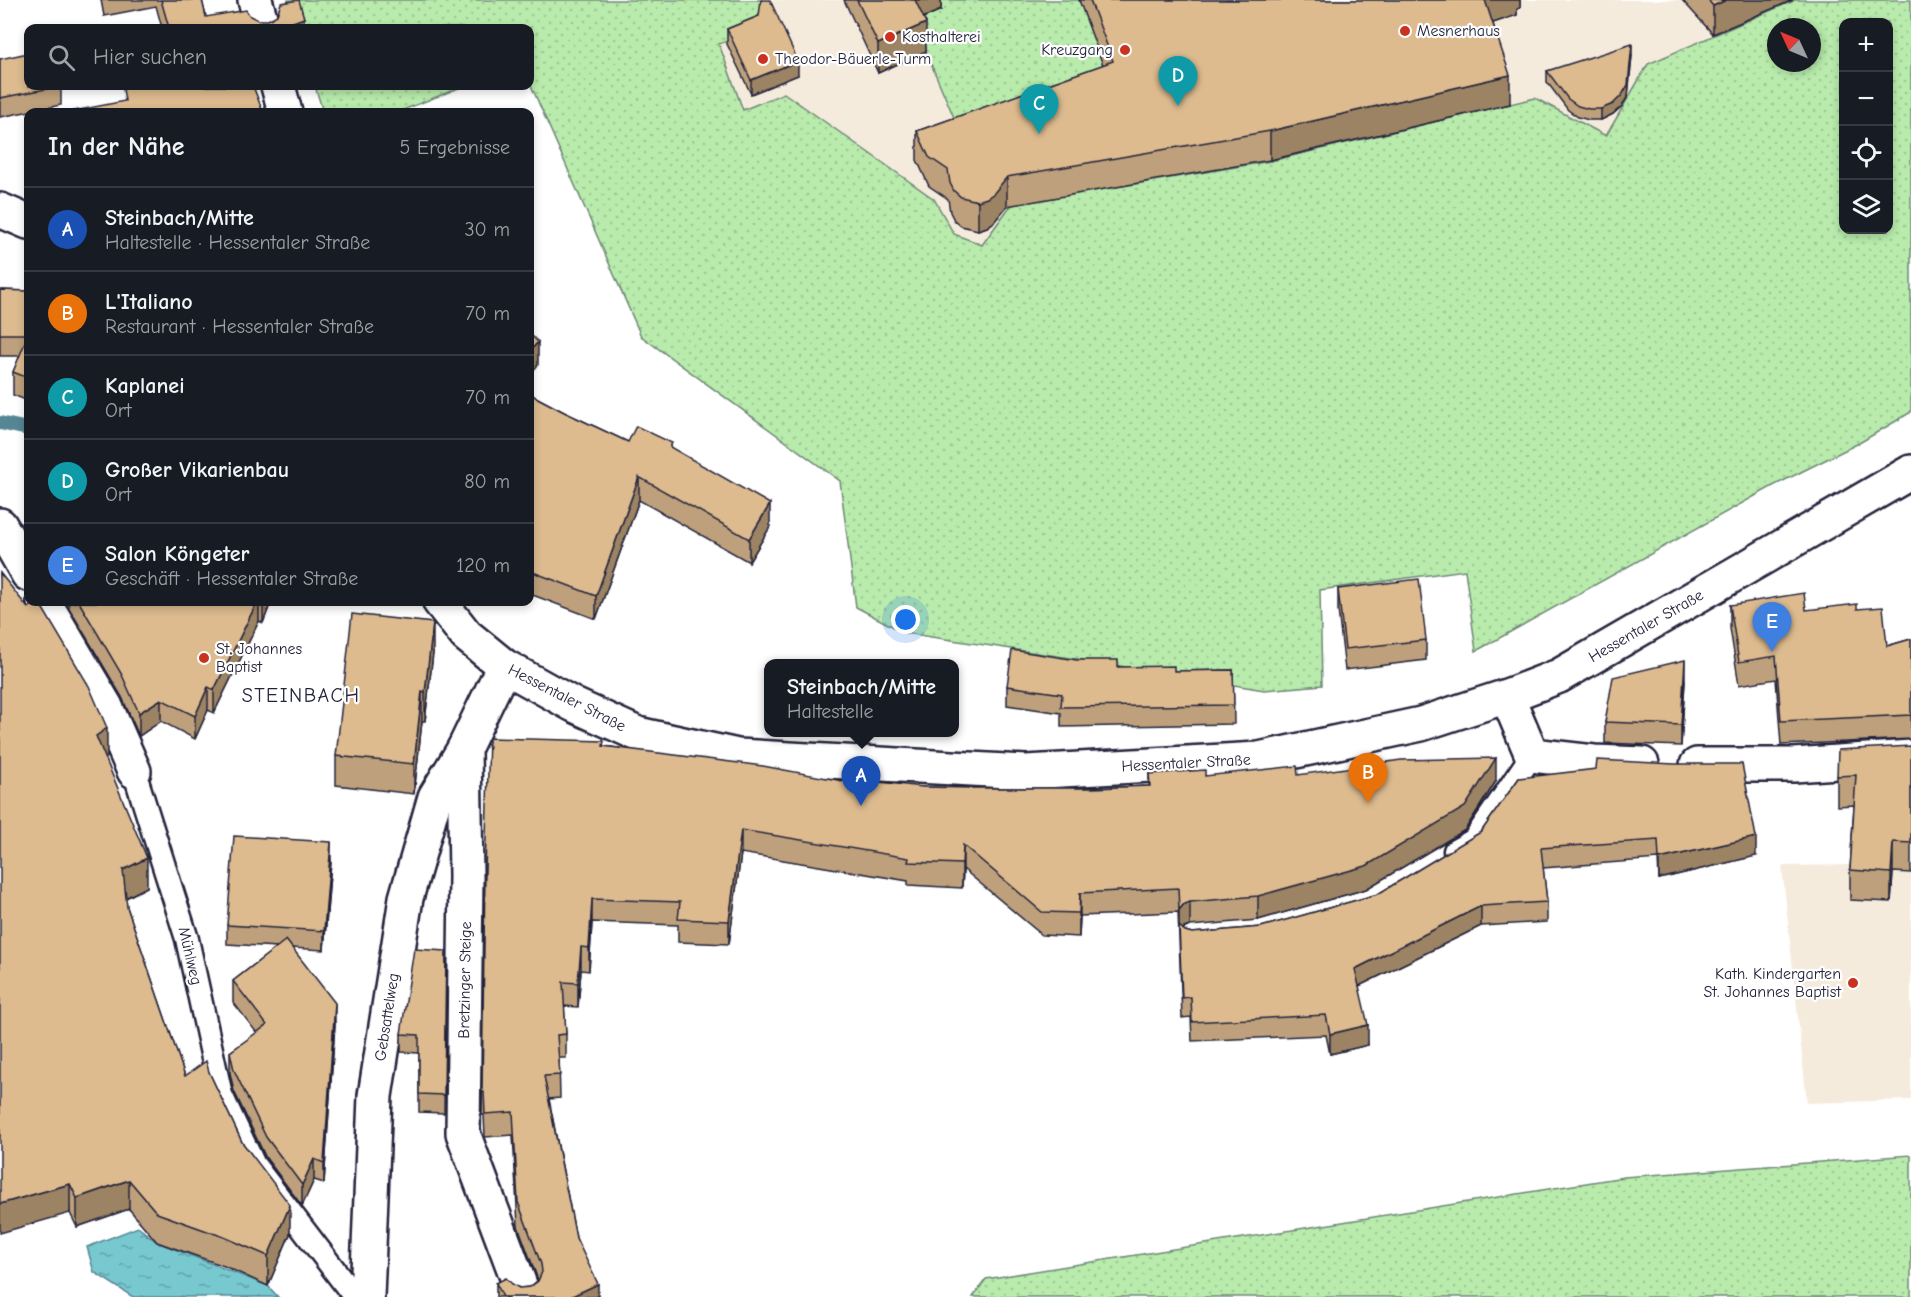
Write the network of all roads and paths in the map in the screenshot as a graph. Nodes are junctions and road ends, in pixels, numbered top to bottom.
1 (255, 0) edge
2 (262, 24) edge
3 (279, 90) edge
4 (284, 108) edge
5 (0, 210) edge
6 (24, 220) edge
7 (1911, 472) edge
8 (0, 525) edge
9 (24, 567) edge
10 (46, 606) edge
11 (443, 606) edge
12 (504, 666) junction
13 (1508, 696) junction
14 (464, 749) junction
15 (1532, 755) junction
16 (1911, 758) edge
17 (134, 771) joint
18 (1433, 865) edge
19 (523, 1293) edge
20 (355, 1297) edge
21 (367, 1297) edge

1 - 2 street
3 - 4 street
5 - 6 street
7 - 13 street, Hessentaler Straße
8 - 9 street
10 - 17 street, Mühlweg
11 - 12 street, Hessentaler Straße
12 - 13 street, Hessentaler Straße
12 - 14 street, Bretzinger Steige
13 - 15 street
14 - 19 street, Bretzinger Steige
14 - 21 street, Gebsattelweg
15 - 16 street
15 - 18 lane
17 - 20 lane, Mühlweg

